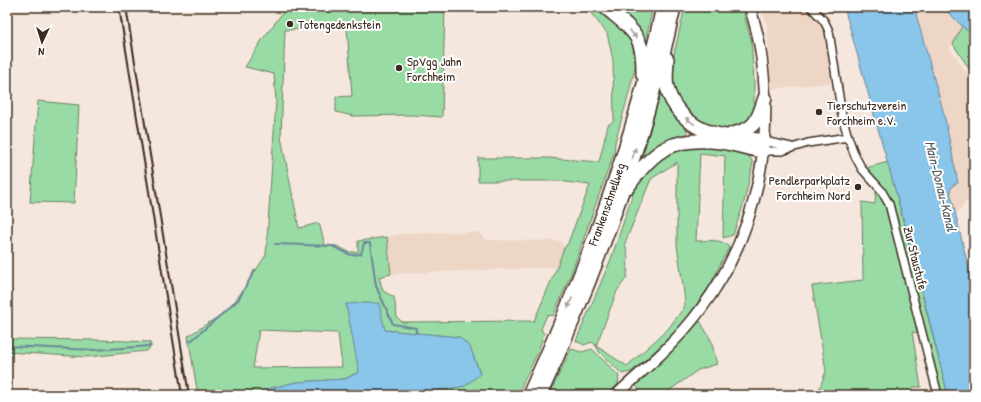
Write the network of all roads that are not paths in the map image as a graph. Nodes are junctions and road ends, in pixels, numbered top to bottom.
1 (605, 7) edge
2 (663, 7) edge
3 (674, 7) edge
4 (750, 7) edge
5 (811, 7) edge
6 (669, 30) junction
7 (641, 97) junction
8 (765, 98) junction
9 (726, 135) junction
10 (848, 137) junction
11 (764, 146) junction
12 (617, 203) junction
13 (529, 395) edge
14 (540, 395) edge
15 (616, 395) edge
16 (938, 395) edge

1 -> 7 highway
2 - 7 highway, Frankenschnellweg
3 - 6 highway, Frankenschnellweg
4 - 8 main road
5 - 10 street, Zur Staustufe
9 -> 6 highway
12 -> 6 highway, Frankenschnellweg
7 -> 13 highway, Frankenschnellweg
8 - 9 highway
8 - 11 main road
9 - 11 highway
10 - 11 street
10 - 16 street, Zur Staustufe
11 - 12 highway
11 - 15 main road
12 - 14 highway, Frankenschnellweg

